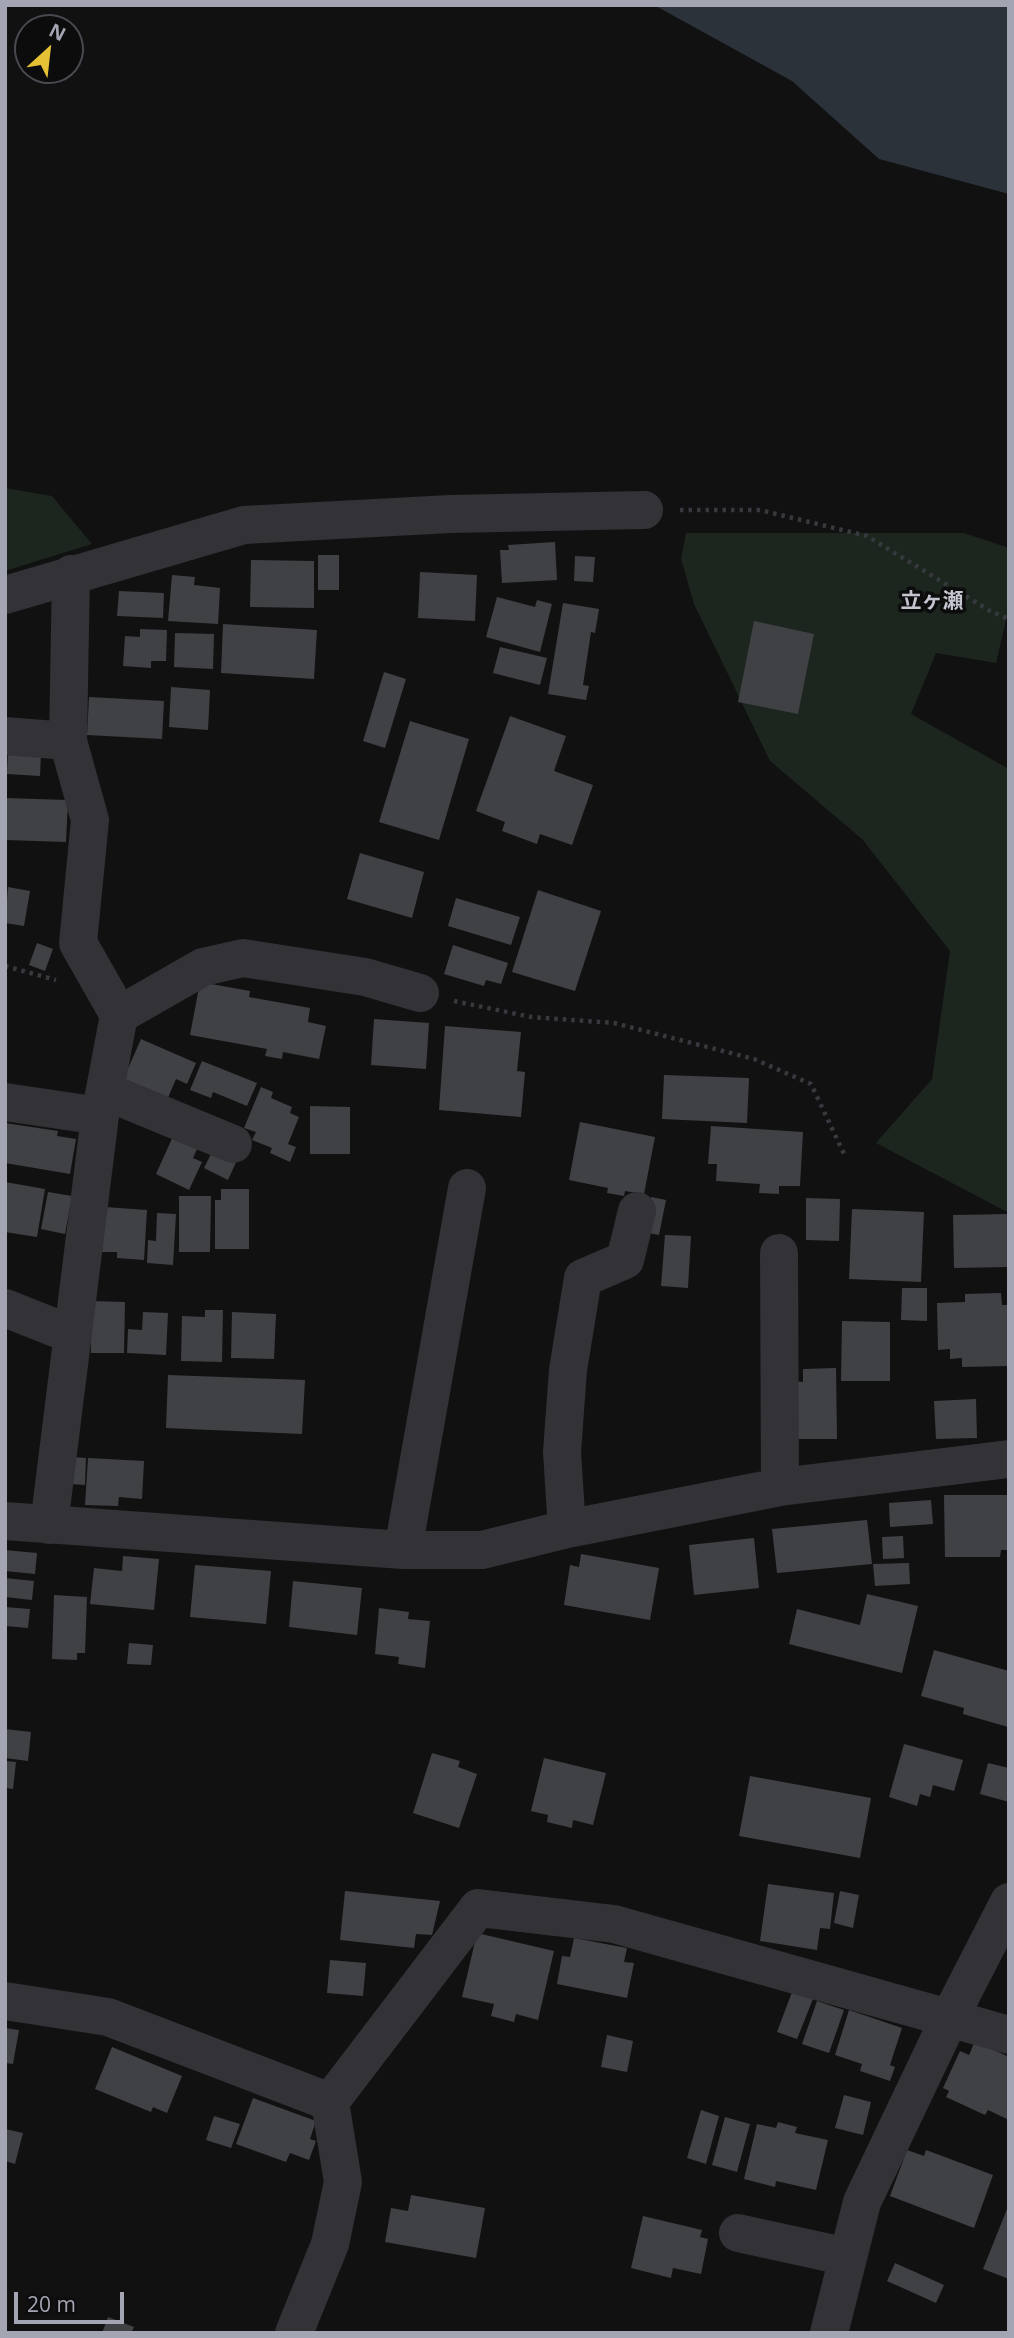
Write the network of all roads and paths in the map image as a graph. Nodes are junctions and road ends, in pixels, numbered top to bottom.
1 (644, 510) joint
2 (71, 574) junction
3 (5, 594) edge
4 (1009, 619) edge
5 (5, 736) edge
6 (68, 741) junction
7 (420, 993) joint
8 (119, 1015) junction
9 (5, 1102) edge
10 (102, 1104) junction
11 (233, 1144) dead end
12 (846, 1158) dead end
13 (467, 1188) dead end
14 (637, 1211) dead end
15 (779, 1253) dead end
16 (5, 1308) edge
17 (73, 1335) junction
18 (1009, 1459) edge
19 (780, 1487) junction
20 (5, 1521) edge
21 (49, 1525) junction
22 (566, 1528) junction
23 (403, 1550) junction
24 (1009, 1902) edge
25 (5, 2001) edge
26 (950, 2017) junction
27 (1009, 2035) edge
28 (330, 2102) junction
29 (738, 2233) dead end
30 (848, 2258) junction
31 (294, 2333) edge
32 (829, 2333) edge

1 - 2 street
1 - 4 path
2 - 3 street
2 - 6 street
5 - 6 street
6 - 8 street
7 - 8 street
7 - 12 path
8 - 10 street
9 - 10 street
10 - 11 street
10 - 17 street
13 - 23 street
14 - 22 street
15 - 19 street
16 - 17 street
17 - 21 street
18 - 19 street
19 - 22 street
20 - 21 street
21 - 23 street
22 - 23 street
24 - 26 street
25 - 28 street
26 - 27 street
26 - 28 street
26 - 30 street
28 - 31 street
29 - 30 street
30 - 32 street

